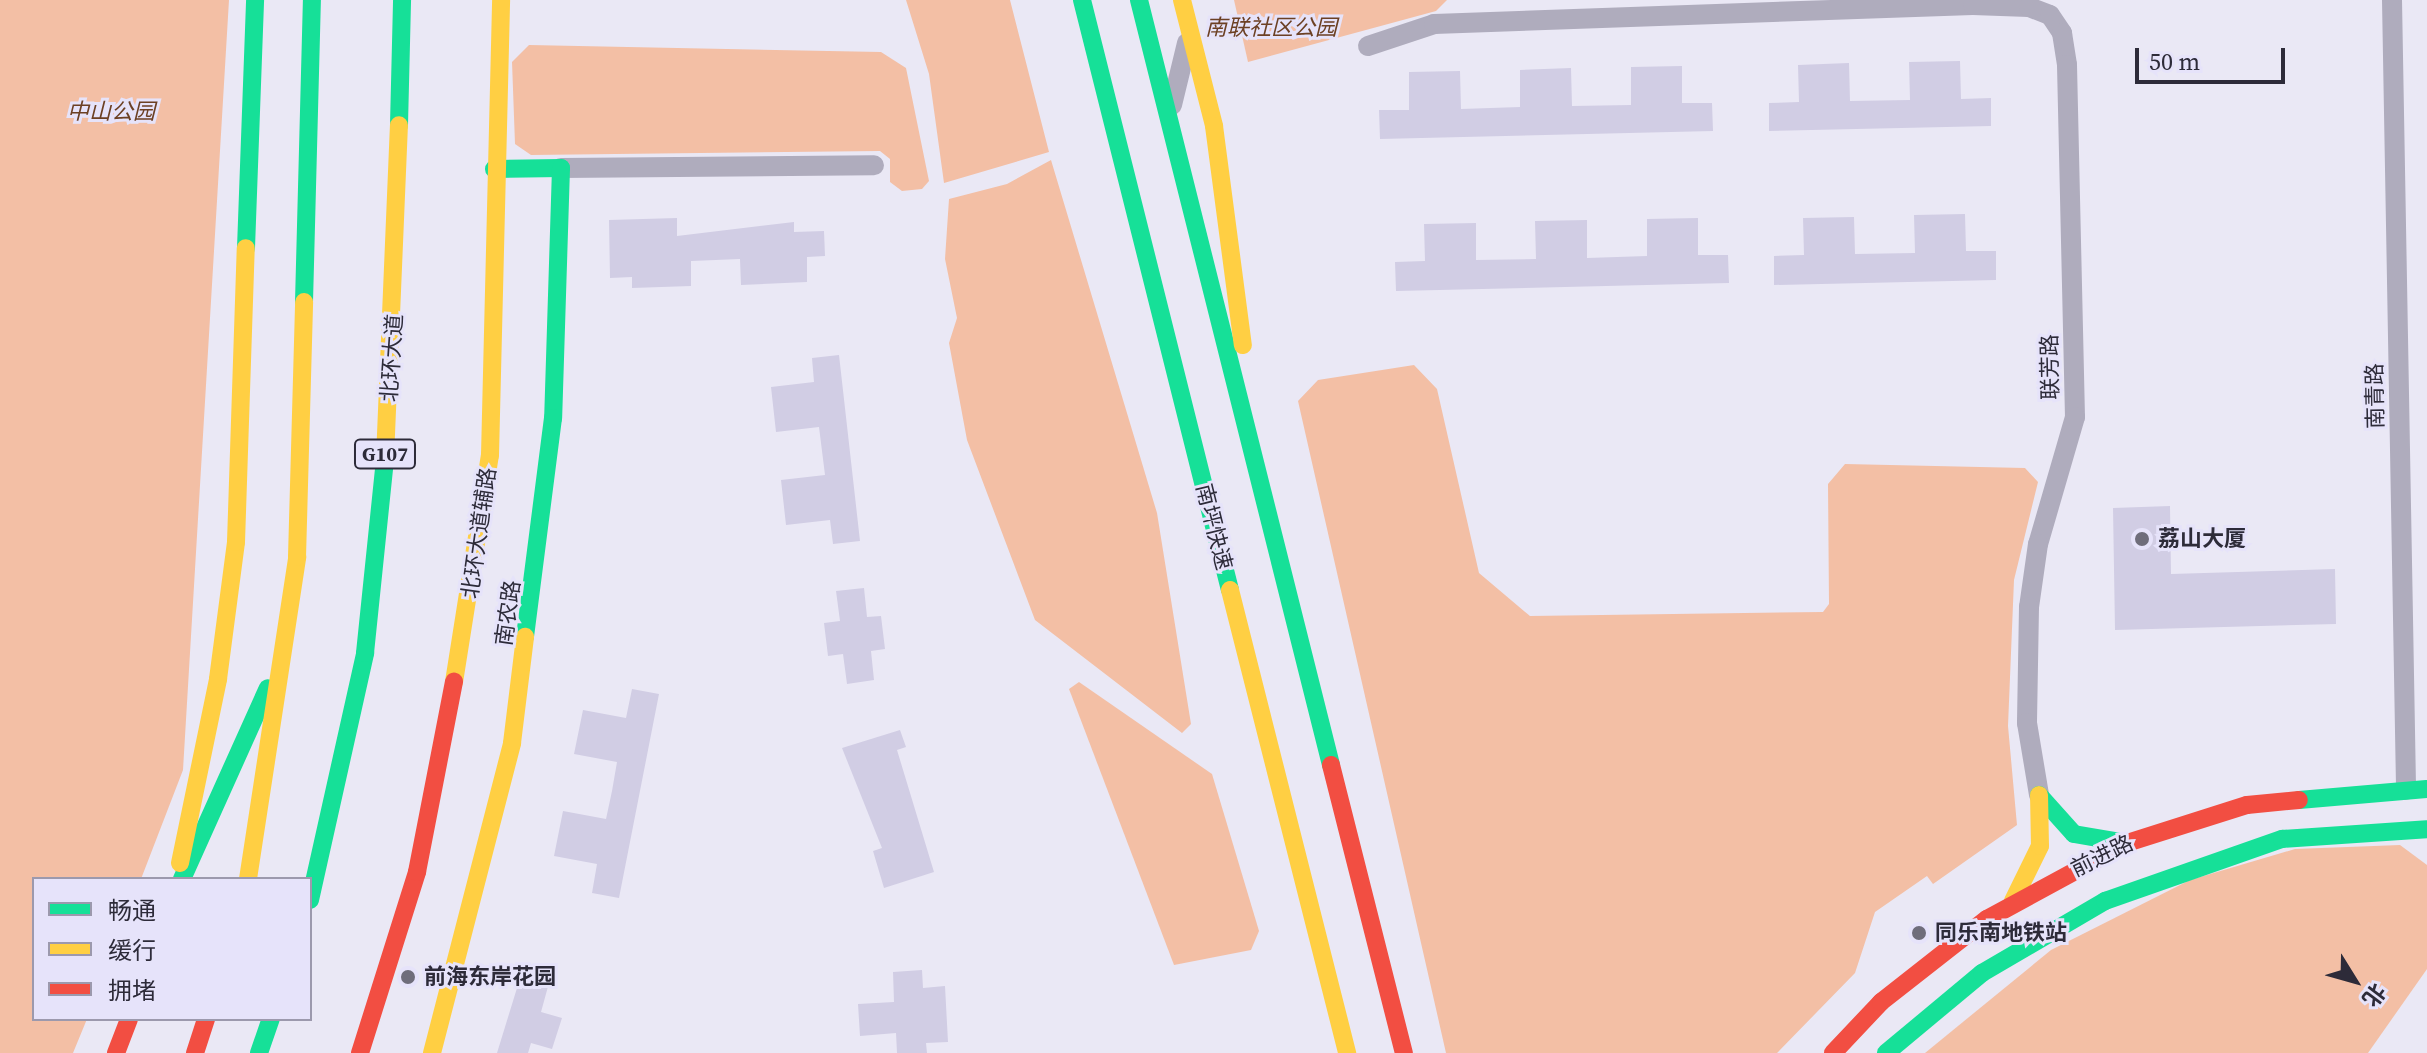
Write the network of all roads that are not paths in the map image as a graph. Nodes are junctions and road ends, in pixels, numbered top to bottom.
1 (255, 0) edge
2 (312, 0) edge
3 (402, 0) edge
4 (501, 0) edge
5 (1061, 0) edge
6 (1082, 0) edge
7 (1125, 0) edge
8 (1139, 0) edge
9 (1182, 0) edge
10 (1195, 0) edge
11 (2392, 0) edge
12 (1973, 2) edge
13 (1368, 46) dead end
14 (1162, 143) junction
15 (1117, 146) junction
16 (874, 165) dead end
17 (561, 168) junction
18 (494, 169) junction
19 (1249, 442) junction
20 (288, 642) junction
21 (2427, 789) edge
22 (2406, 790) junction
23 (2039, 795) junction
24 (2229, 810) junction
25 (2165, 829) junction
26 (2427, 829) edge
27 (2384, 831) junction
28 (2127, 843) junction
29 (2239, 850) junction
30 (2427, 853) edge
31 (2180, 870) junction
32 (179, 877) edge
33 (180, 877) edge
34 (248, 877) edge
35 (312, 891) edge
36 (2010, 906) junction
37 (128, 1021) edge
38 (205, 1021) edge
39 (270, 1021) edge
40 (116, 1053) edge
41 (195, 1053) edge
42 (259, 1053) edge
43 (360, 1053) edge
44 (432, 1053) edge
45 (1347, 1053) edge
46 (1397, 1053) edge
47 (1404, 1053) edge
48 (1833, 1053) edge
49 (1886, 1053) edge

1 - 32 main road
2 - 20 main road
3 - 35 main road, 北环大道 / G107
4 - 18 main road, 北环大道辅路
5 - 15 main road
6 - 15 main road, 南坪快速
7 - 14 street
8 - 19 main road
9 - 19 main road
10 - 14 street
11 - 22 street, 南青路
12 - 13 street, 联芳路
12 - 23 street, 联芳路
14 - 46 street
15 - 45 main road, 南坪快速
16 - 17 street
17 - 18 main road
17 - 44 main road, 南农路
18 - 43 main road, 北环大道辅路
19 - 47 main road
20 - 33 main road
20 - 34 main road
21 - 22 main road, 前进路
22 - 24 main road, 前进路
23 - 28 main road
23 - 36 main road
24 - 25 main road, 前进路
24 - 29 main road
25 - 28 main road, 前进路
25 - 31 main road
26 - 27 main road, 前进路
27 - 29 main road, 前进路
27 - 30 main road
28 - 36 main road, 前进路
29 - 31 main road, 前进路
31 - 49 main road, 前进路
36 - 48 main road, 前进路
37 - 40 main road
38 - 41 main road
39 - 42 main road

